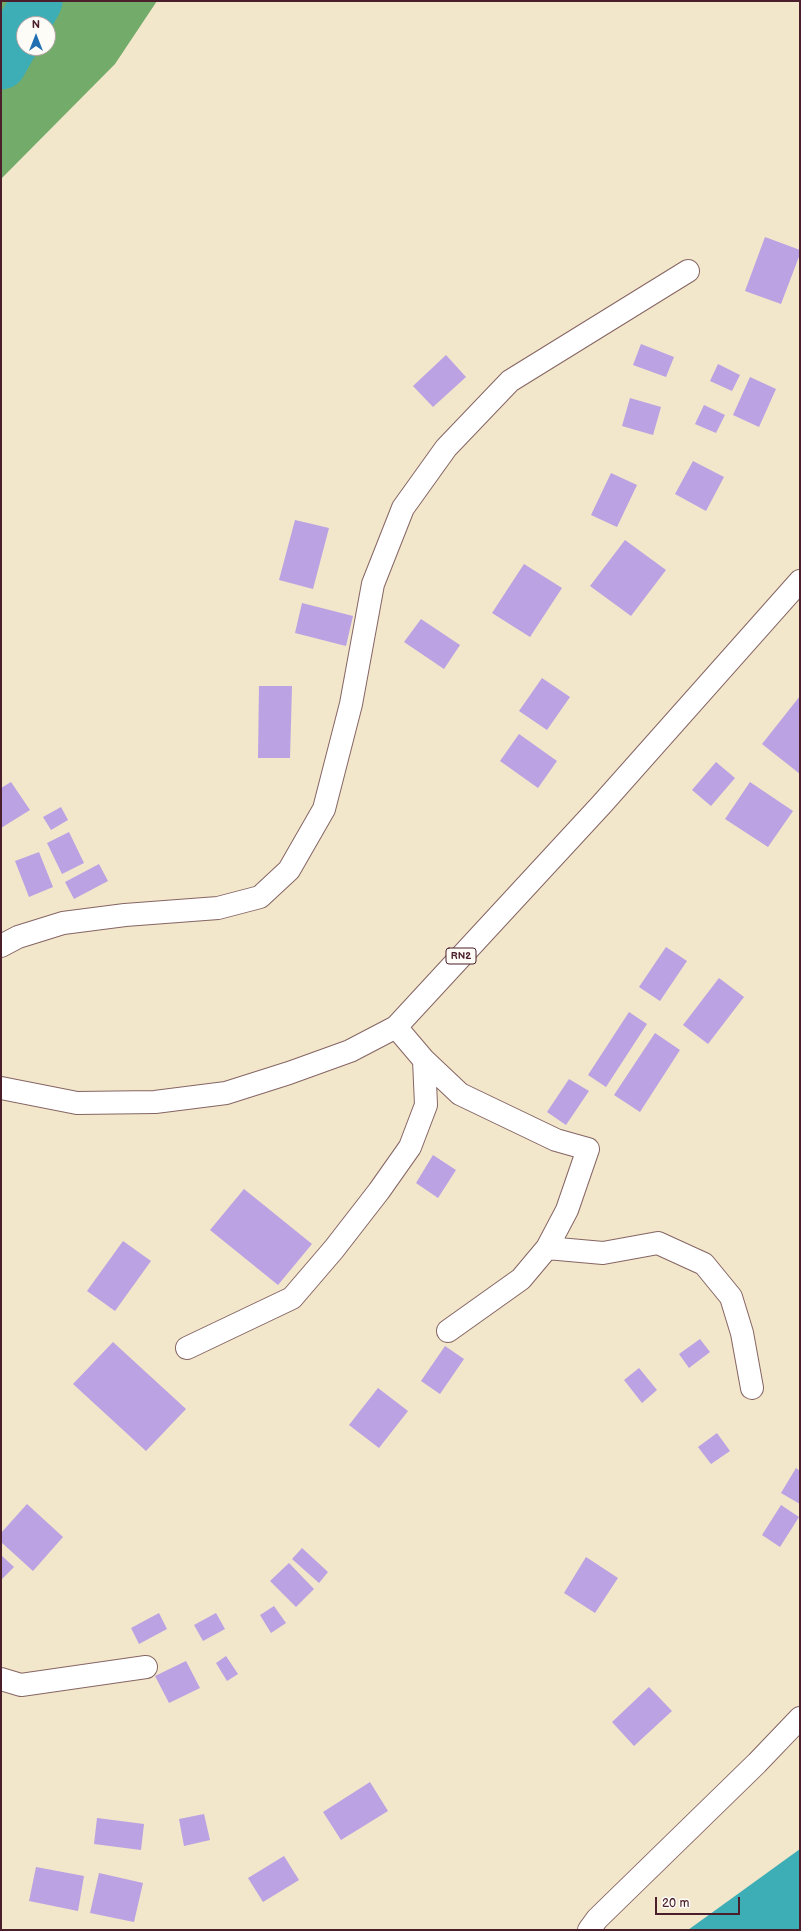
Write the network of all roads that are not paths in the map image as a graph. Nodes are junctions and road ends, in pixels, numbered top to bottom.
1 (688, 271) dead end
2 (800, 581) edge
3 (1, 946) edge
4 (396, 1027) junction
5 (424, 1060) junction
6 (1, 1088) edge
7 (547, 1248) junction
8 (448, 1331) dead end
9 (187, 1348) dead end
10 (752, 1388) dead end
11 (146, 1667) dead end
12 (1, 1680) edge
13 (800, 1718) edge
14 (589, 1930) edge

1 - 3 main road
2 - 4 main road, RN2
4 - 5 main road
4 - 6 main road, RN2
5 - 7 main road
5 - 9 main road
7 - 8 main road
7 - 10 main road
11 - 12 main road
13 - 14 main road

